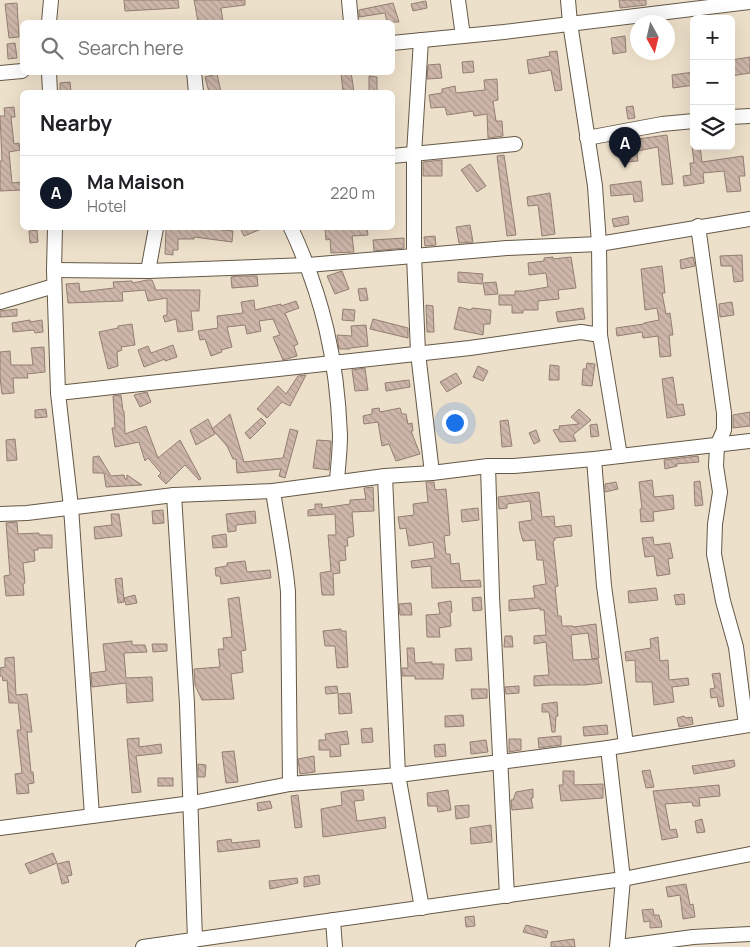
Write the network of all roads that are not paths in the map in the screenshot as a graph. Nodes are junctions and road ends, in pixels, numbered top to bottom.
1 (51, 0) edge
2 (349, 0) edge
3 (458, 0) edge
4 (568, 0) edge
5 (750, 2) edge
6 (680, 5) edge
7 (49, 20) edge
8 (352, 20) edge
9 (570, 23) junction
10 (463, 36) junction
11 (421, 40) junction
12 (395, 43) edge
13 (20, 71) edge
14 (0, 73) edge
15 (48, 75) edge
16 (194, 75) edge
17 (50, 90) edge
18 (196, 90) edge
19 (750, 116) edge
20 (735, 117) edge
21 (690, 121) edge
22 (587, 138) junction
23 (515, 144) dead end
24 (414, 154) junction
25 (395, 156) edge
26 (750, 219) edge
27 (698, 226) junction
28 (54, 230) edge
29 (156, 230) edge
30 (292, 230) edge
31 (599, 244) junction
32 (414, 255) junction
33 (308, 265) junction
34 (54, 270) junction
35 (148, 271) junction
36 (54, 286) junction
37 (0, 302) edge
38 (600, 335) junction
39 (418, 353) junction
40 (334, 363) junction
41 (58, 394) junction
42 (750, 441) edge
43 (718, 446) junction
44 (620, 456) junction
45 (594, 459) junction
46 (488, 466) junction
47 (432, 474) junction
48 (385, 476) junction
49 (337, 481) junction
50 (273, 491) junction
51 (174, 495) junction
52 (71, 508) junction
53 (0, 514) edge
54 (748, 725) edge
55 (626, 744) junction
56 (608, 748) junction
57 (500, 762) junction
58 (398, 775) junction
59 (290, 784) junction
60 (192, 802) junction
61 (92, 816) junction
62 (0, 828) edge
63 (750, 854) edge
64 (623, 879) junction
65 (506, 896) junction
66 (422, 908) junction
67 (333, 920) junction
68 (750, 934) edge
69 (195, 940) junction
70 (694, 942) edge
71 (142, 947) edge
72 (336, 947) edge
73 (618, 947) edge

1 - 7 street
2 - 8 street
3 - 10 street
4 - 9 street
5 - 6 street
6 - 9 street
9 - 10 street
9 - 22 street
10 - 11 street
11 - 12 street
11 - 24 street
13 - 14 street
15 - 17 street
16 - 18 street
19 - 20 street
21 - 22 street
22 - 31 street
23 - 24 street
24 - 25 street
24 - 32 street
26 - 27 street
27 - 31 street
27 - 43 street
28 - 34 street
29 - 35 street
30 - 33 street
31 - 32 street
31 - 38 street
32 - 33 street
32 - 39 street
33 - 35 street
33 - 40 street
34 - 35 street
34 - 36 street
36 - 37 street
36 - 41 street
38 - 39 street
38 - 44 street
39 - 40 street
39 - 47 street
40 - 41 street
40 - 49 street
41 - 52 street
42 - 43 street
43 - 44 street
43 - 54 street
44 - 45 street
45 - 46 street
45 - 55 street
46 - 47 street
46 - 57 street
47 - 48 street
48 - 49 street
48 - 58 street
49 - 50 street
50 - 51 street
50 - 59 street
51 - 52 street
51 - 60 street
52 - 53 street
52 - 61 street
54 - 55 street
55 - 56 street
56 - 57 street
56 - 64 street
57 - 58 street
57 - 65 street
58 - 59 street
58 - 66 street
59 - 60 street
60 - 61 street
60 - 69 street
61 - 62 street
63 - 64 street
64 - 65 street
64 - 73 street
65 - 66 street
66 - 67 street
67 - 69 street
67 - 72 street
68 - 70 street
69 - 71 street
70 - 73 street

